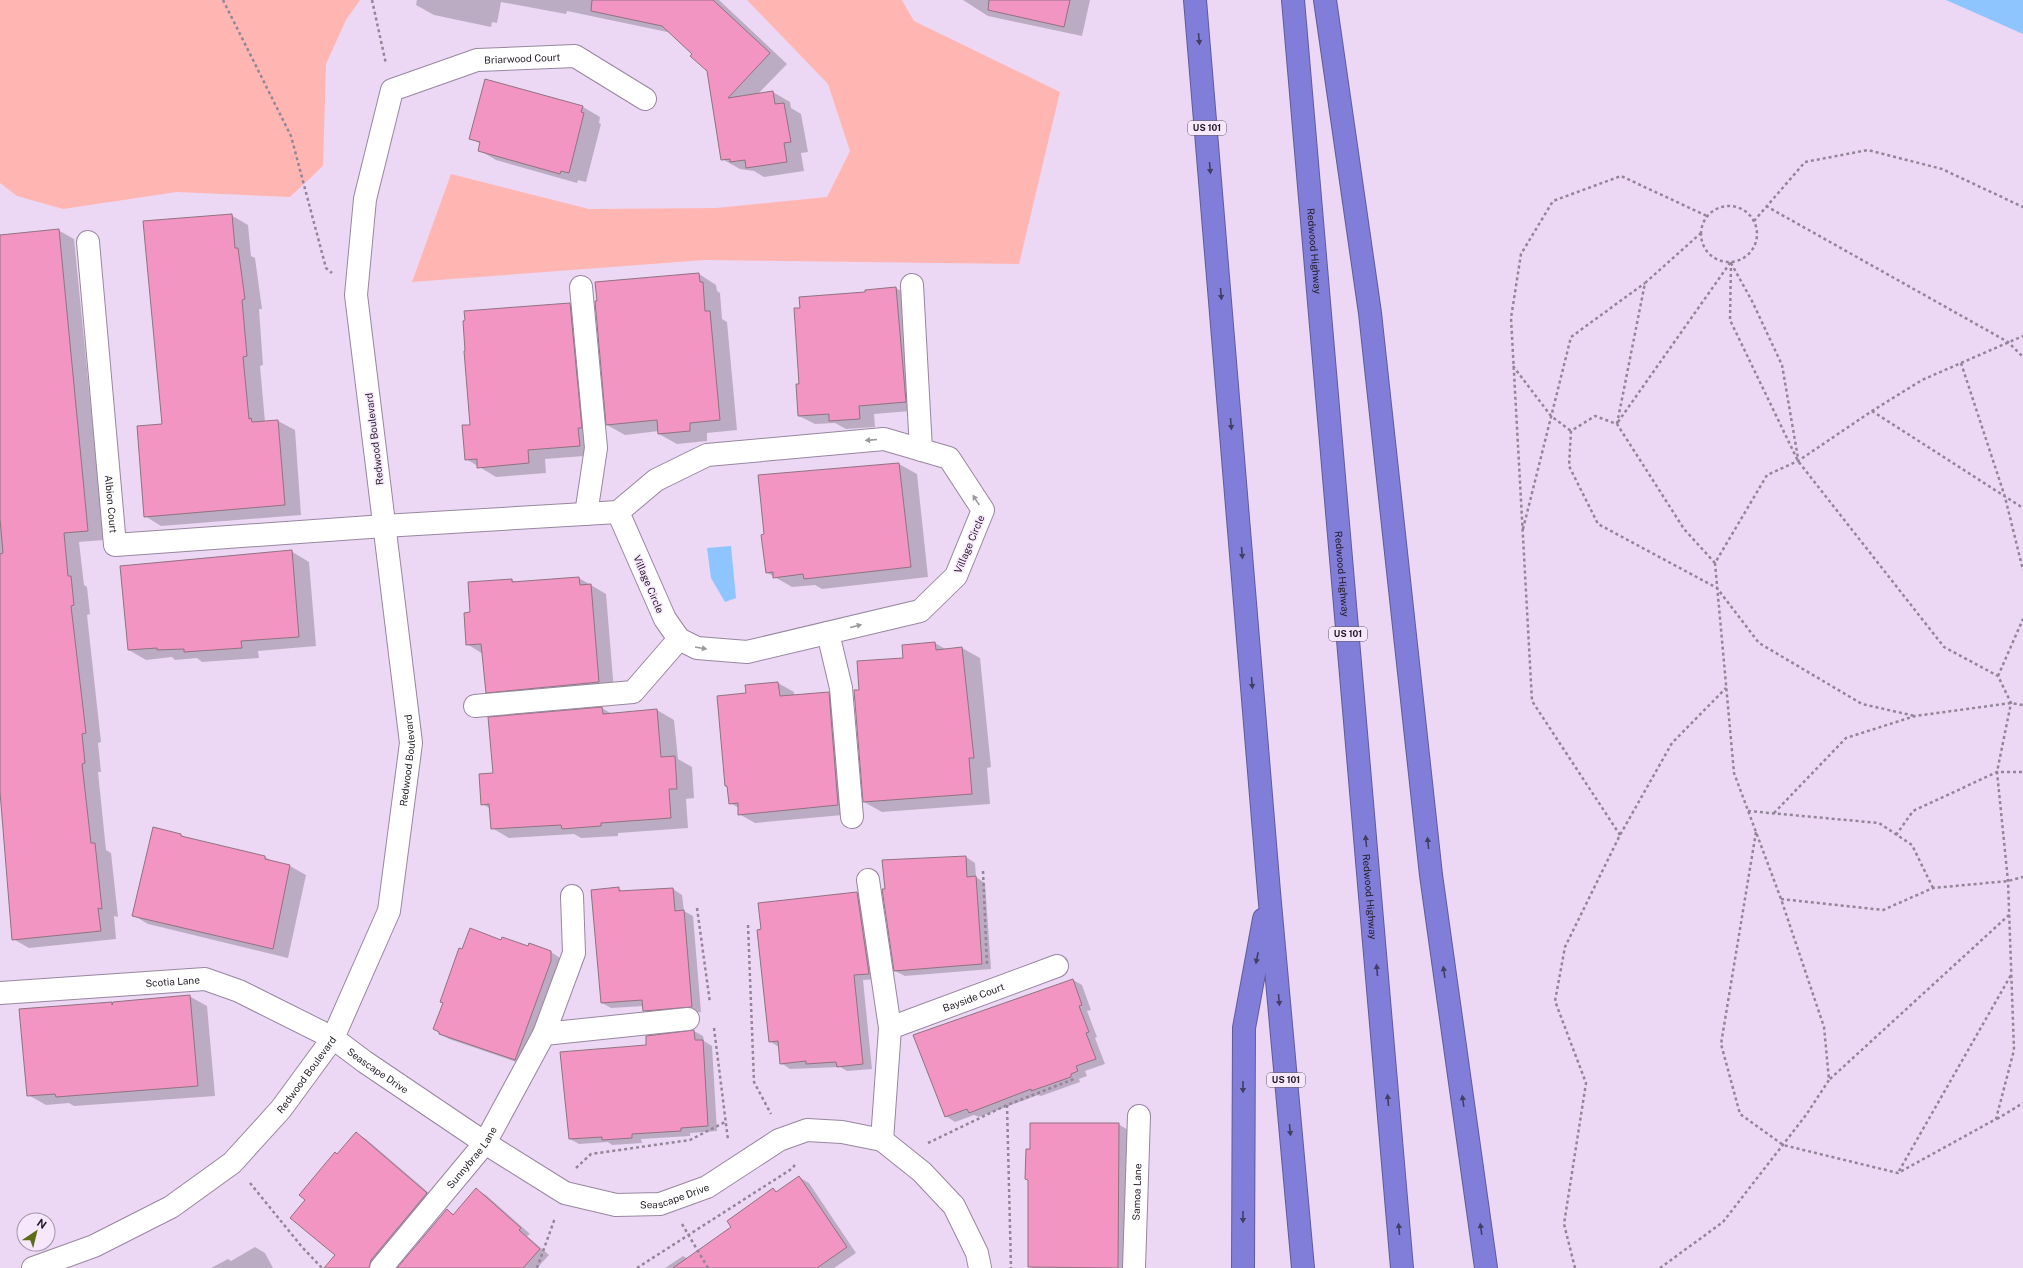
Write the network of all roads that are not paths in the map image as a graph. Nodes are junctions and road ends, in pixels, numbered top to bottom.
1 (1195, 0) edge
2 (1293, 0) edge
3 (1325, 0) edge
4 (392, 90) joint
5 (644, 99) dead end
6 (88, 242) dead end
7 (912, 285) dead end
8 (581, 287) dead end
9 (921, 450) junction
10 (618, 512) junction
11 (586, 514) junction
12 (384, 526) junction
13 (828, 633) junction
14 (679, 639) junction
15 (475, 706) dead end
16 (852, 817) dead end
17 (868, 880) dead end
18 (1269, 892) junction
19 (572, 896) dead end
20 (1057, 966) dead end
21 (0, 993) edge
22 (688, 1019) dead end
23 (890, 1028) junction
24 (544, 1034) junction
25 (333, 1038) junction
26 (1139, 1116) dead end
27 (882, 1140) junction
28 (485, 1143) junction
29 (33, 1268) edge
30 (380, 1268) edge
31 (980, 1268) edge
32 (1134, 1268) edge
33 (1243, 1268) edge
34 (1303, 1268) edge
35 (1402, 1268) edge
36 (1486, 1268) edge

1 -> 18 highway, US 101
35 -> 2 highway, Redwood Highway / US 101
36 -> 3 highway
4 - 5 street, Briarwood Court
4 - 12 street, Redwood Boulevard
6 - 12 street, Albion Court
7 - 9 street
8 - 11 street
9 -> 10 street, Village Circle
13 -> 9 street, Village Circle
10 - 11 street
10 - 14 street, Village Circle
11 - 12 street
12 - 25 street, Redwood Boulevard
14 -> 13 street, Village Circle
13 - 16 street
14 - 15 street
17 - 23 street
18 -> 33 highway
18 -> 34 highway, US 101
19 - 24 street, Sunnybrae Lane
20 - 23 street, Bayside Court
21 - 25 street, Scotia Lane
22 - 24 street
23 - 27 street
24 - 28 street, Sunnybrae Lane
25 - 28 street, Seascape Drive
25 - 29 street, Redwood Boulevard
26 - 32 street, Samoa Lane
27 - 28 street, Seascape Drive
27 - 31 street, Seascape Drive
28 - 30 street, Sunnybrae Lane

